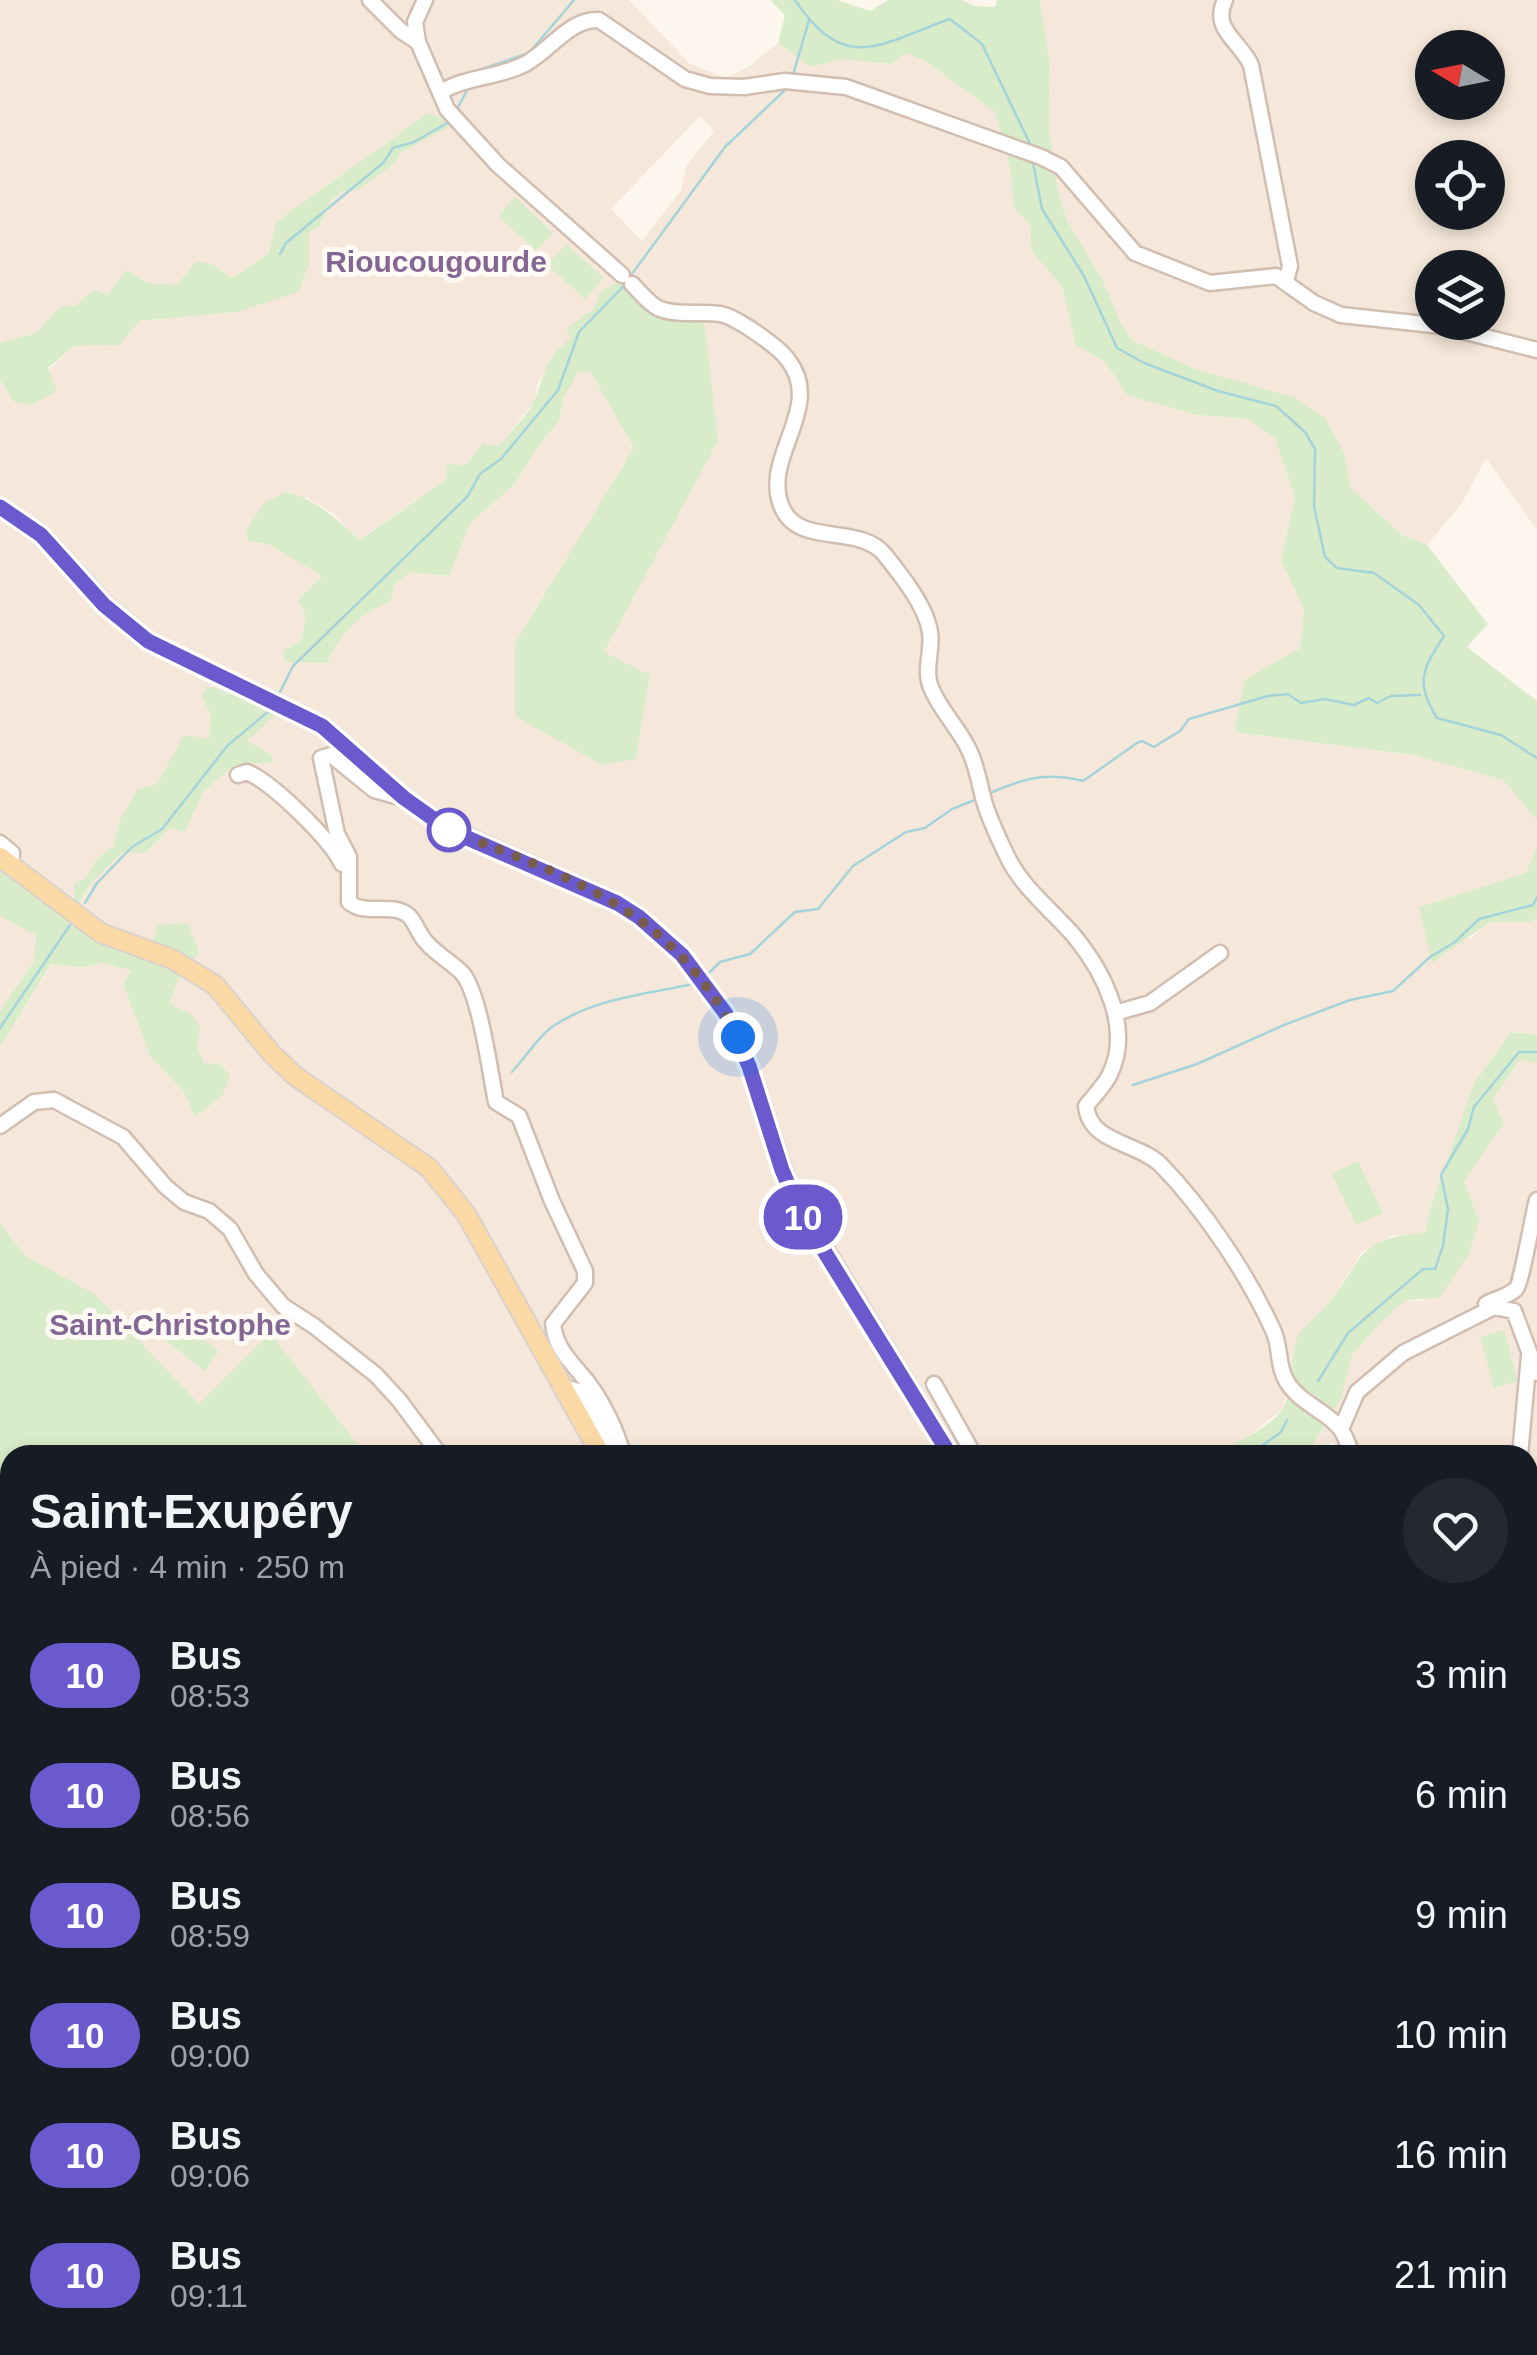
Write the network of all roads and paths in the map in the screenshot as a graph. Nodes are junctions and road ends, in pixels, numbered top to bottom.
1 (370, 0) edge
2 (425, 0) edge
3 (1225, 0) edge
4 (418, 42) junction
5 (441, 92) junction
6 (1286, 281) junction
7 (1537, 350) edge
8 (0, 507) edge
9 (238, 775) dead end
10 (404, 798) junction
11 (4, 856) edge
12 (351, 869) junction
13 (1220, 954) dead end
14 (1115, 1013) junction
15 (0, 1126) edge
16 (1537, 1200) edge
17 (1409, 1350) junction
18 (1529, 1356) junction
19 (1537, 1373) edge
20 (934, 1384) dead end
21 (566, 1391) junction
22 (1341, 1428) junction
23 (433, 1445) edge
24 (596, 1445) edge
25 (607, 1445) edge
26 (619, 1445) edge
27 (944, 1445) edge
28 (968, 1445) edge
29 (1348, 1445) edge
30 (1521, 1445) edge

1 - 4 street
2 - 4 street
3 - 6 street
4 - 5 street
5 - 6 street
5 - 14 street
6 - 7 street
8 - 10 main road
9 - 12 street
10 - 12 street
10 - 27 main road
11 - 21 main road
12 - 26 street
13 - 14 street
14 - 22 street
15 - 23 street
16 - 17 street
17 - 18 street
17 - 22 street
18 - 19 street
18 - 30 street
20 - 28 street
21 - 24 main road
21 - 25 street
22 - 29 street

